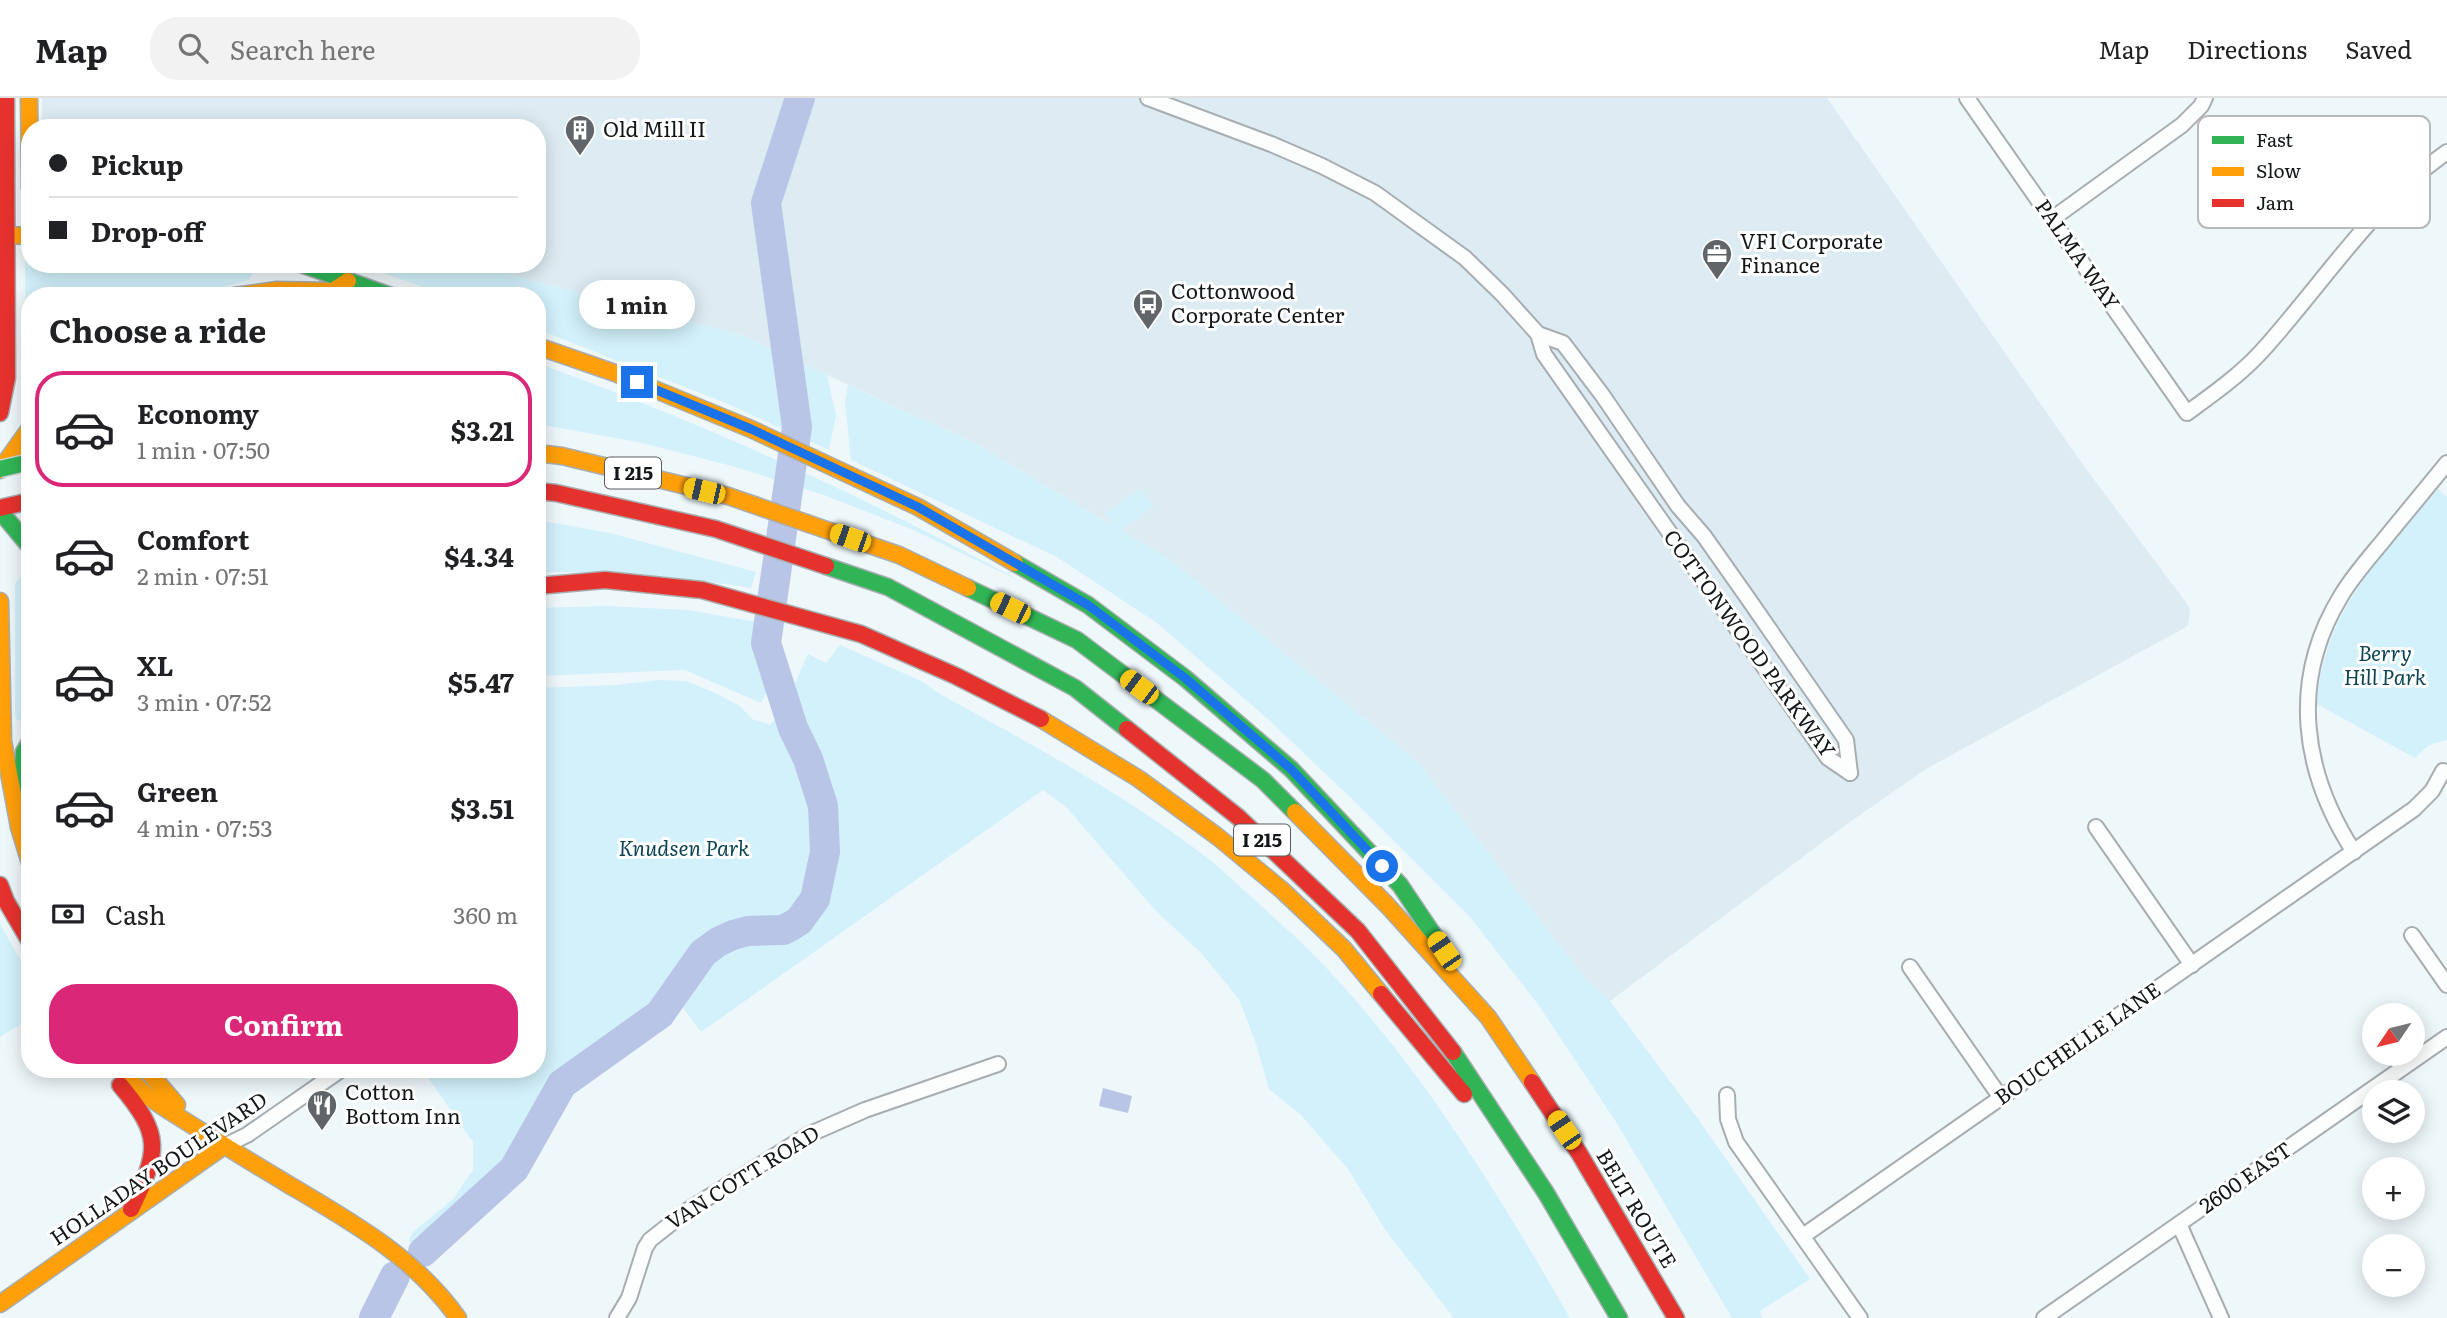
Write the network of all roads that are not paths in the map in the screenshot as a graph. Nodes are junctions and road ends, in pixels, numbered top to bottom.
1 (6, 98) edge
2 (29, 98) edge
3 (1148, 98) edge
4 (1967, 98) edge
5 (2205, 98) edge
6 (29, 119) edge
7 (2447, 152) edge
8 (2430, 166) edge
9 (2052, 219) junction
10 (2365, 228) edge
11 (8, 235) junction
12 (21, 236) edge
13 (326, 273) edge
14 (348, 281) junction
15 (339, 287) edge
16 (365, 287) edge
17 (1538, 334) junction
18 (546, 349) edge
19 (0, 413) edge
20 (21, 441) edge
21 (546, 454) edge
22 (2447, 463) edge
23 (21, 464) edge
24 (0, 470) edge
25 (546, 492) edge
26 (21, 504) edge
27 (0, 510) edge
28 (21, 536) edge
29 (546, 585) edge
30 (0, 601) edge
31 (2443, 771) dead end
32 (21, 797) edge
33 (19, 827) junction
34 (2096, 827) dead end
35 (21, 834) edge
36 (2354, 852) junction
37 (0, 885) edge
38 (21, 927) edge
39 (2412, 935) dead end
40 (2192, 965) junction
41 (1910, 967) dead end
42 (2447, 985) edge
43 (1489, 1017) junction
44 (2447, 1037) edge
45 (998, 1064) dead end
46 (116, 1078) edge
47 (128, 1078) edge
48 (153, 1078) edge
49 (329, 1078) edge
50 (1727, 1094) dead end
51 (2001, 1098) junction
52 (203, 1132) junction
53 (224, 1146) junction
54 (1546, 1193) junction
55 (129, 1213) junction
56 (2179, 1224) junction
57 (1803, 1236) junction
58 (0, 1304) edge
59 (458, 1318) edge
60 (617, 1318) edge
61 (1619, 1318) edge
62 (1676, 1318) edge
63 (1860, 1318) edge
64 (2044, 1318) edge
65 (2221, 1318) edge

1 - 11 main road
2 - 6 main road
3 - 17 street, COTTONWOOD PARKWAY
4 - 9 street, PALMA WAY
5 - 9 street
7 - 8 street, PALMA WAY
9 - 10 street, PALMA WAY
11 - 12 main road
11 - 19 main road
13 - 14 main road
14 - 15 main road
14 - 16 main road
17 - 17 street, COTTONWOOD PARKWAY
18 - 43 main road
20 - 24 main road
21 - 43 main road, BELT ROUTE / I 215
22 - 36 street
23 - 24 main road, bridge
25 - 54 main road, I 215
26 - 27 main road
27 - 28 main road
29 - 54 main road
30 - 33 main road
31 - 36 street, BOUCHELLE LANE
32 - 33 main road
33 - 35 main road
34 - 40 street
36 - 40 street, BOUCHELLE LANE
37 - 38 main road
39 - 42 street
40 - 51 street, BOUCHELLE LANE
41 - 51 street
43 - 62 main road, BELT ROUTE / I 215
44 - 56 street, 2600 EAST
45 - 60 street, VAN COTT ROAD
46 - 55 main road
47 - 52 main road
48 - 52 main road
49 - 53 street, HOLLADAY BOULEVARD
50 - 57 street
51 - 57 street, BOUCHELLE LANE
52 - 53 main road
53 - 55 main road, HOLLADAY BOULEVARD
53 - 59 main road
54 - 61 main road, I 215
55 - 58 main road, HOLLADAY BOULEVARD
56 - 64 street, 2600 EAST
56 - 65 street
57 - 63 street

